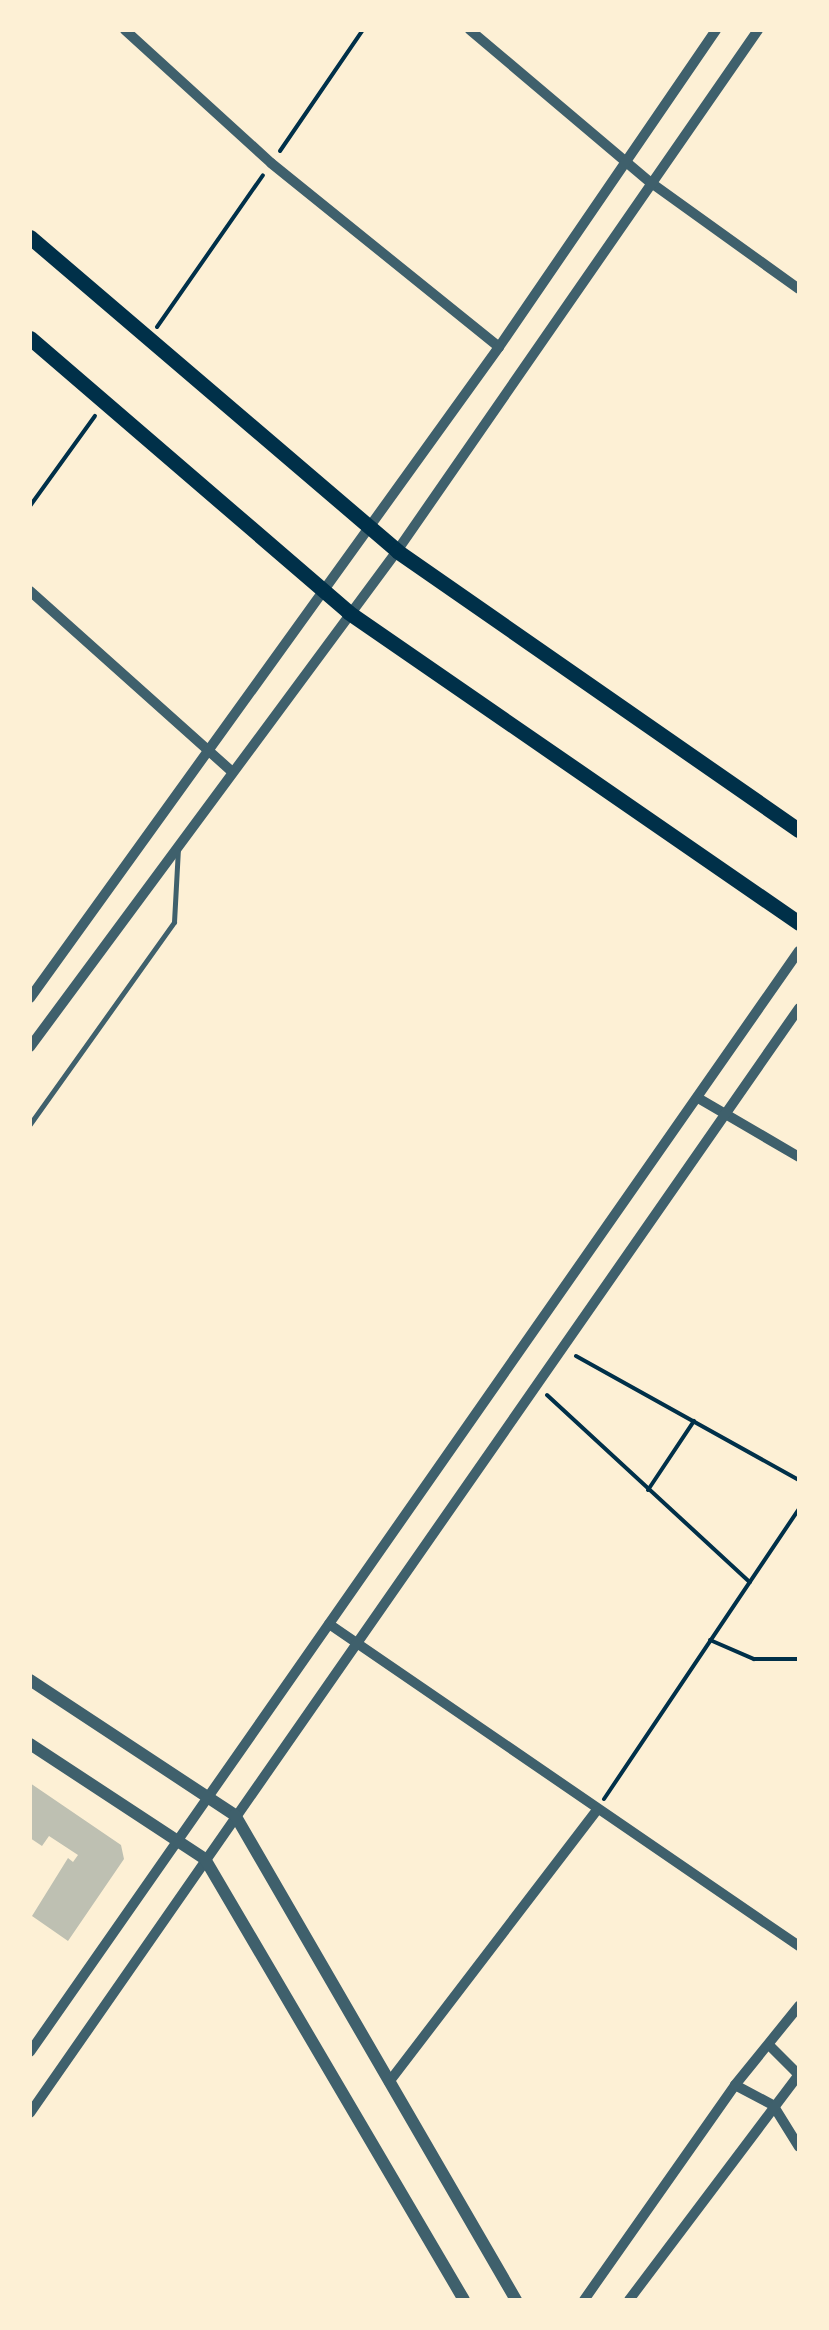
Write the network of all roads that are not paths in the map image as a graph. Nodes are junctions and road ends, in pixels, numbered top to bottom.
1 (124, 30) edge
2 (470, 30) edge
3 (716, 30) edge
4 (758, 30) edge
5 (627, 161) junction
6 (650, 182) junction
7 (30, 237) edge
8 (799, 289) edge
9 (30, 338) edge
10 (500, 348) junction
11 (369, 526) junction
12 (397, 551) junction
13 (320, 588) junction
14 (30, 591) edge
15 (348, 612) junction
16 (208, 750) junction
17 (230, 771) junction
18 (799, 830) edge
19 (178, 844) junction
20 (799, 923) edge
21 (799, 951) edge
22 (30, 998) edge
23 (799, 1008) edge
24 (30, 1048) edge
25 (698, 1098) junction
26 (724, 1114) junction
27 (30, 1124) edge
28 (799, 1157) edge
29 (329, 1624) junction
30 (354, 1642) junction
31 (30, 1680) edge
32 (30, 1744) edge
33 (208, 1793) junction
34 (596, 1811) junction
35 (236, 1815) junction
36 (178, 1838) junction
37 (206, 1860) junction
38 (799, 1946) edge
39 (799, 2006) edge
40 (769, 2045) junction
41 (30, 2052) edge
42 (799, 2074) edge
43 (389, 2082) junction
44 (735, 2085) junction
45 (773, 2105) junction
46 (30, 2112) edge
47 (799, 2146) edge
48 (464, 2300) edge
49 (516, 2300) edge
50 (584, 2300) edge
51 (629, 2300) edge

1 - 10 street
2 - 5 street
3 - 5 street
4 - 6 street
5 - 6 street
5 - 10 street
6 - 8 street
6 - 12 street
7 - 11 main road
9 - 13 main road
10 - 11 street
11 - 12 main road
11 - 13 street
12 - 15 street
12 - 18 main road
13 - 15 main road
13 - 16 street
14 - 16 street
15 - 17 street
15 - 20 main road
16 - 17 street
16 - 22 street
17 - 19 street
19 - 24 street
19 - 27 lane
21 - 25 street
23 - 26 street
25 - 26 street
25 - 29 street
26 - 28 street
26 - 30 street
29 - 30 street
29 - 33 street
30 - 34 street
30 - 35 street
31 - 33 street
32 - 36 street
33 - 35 street
33 - 36 street
34 - 38 street
34 - 43 street
35 - 37 street
35 - 43 street
36 - 37 street
36 - 41 street
37 - 46 street
37 - 48 street
39 - 40 street
40 - 42 street
40 - 44 street
42 - 45 street
43 - 49 street
44 - 45 street
44 - 50 street
45 - 47 street
45 - 51 street

